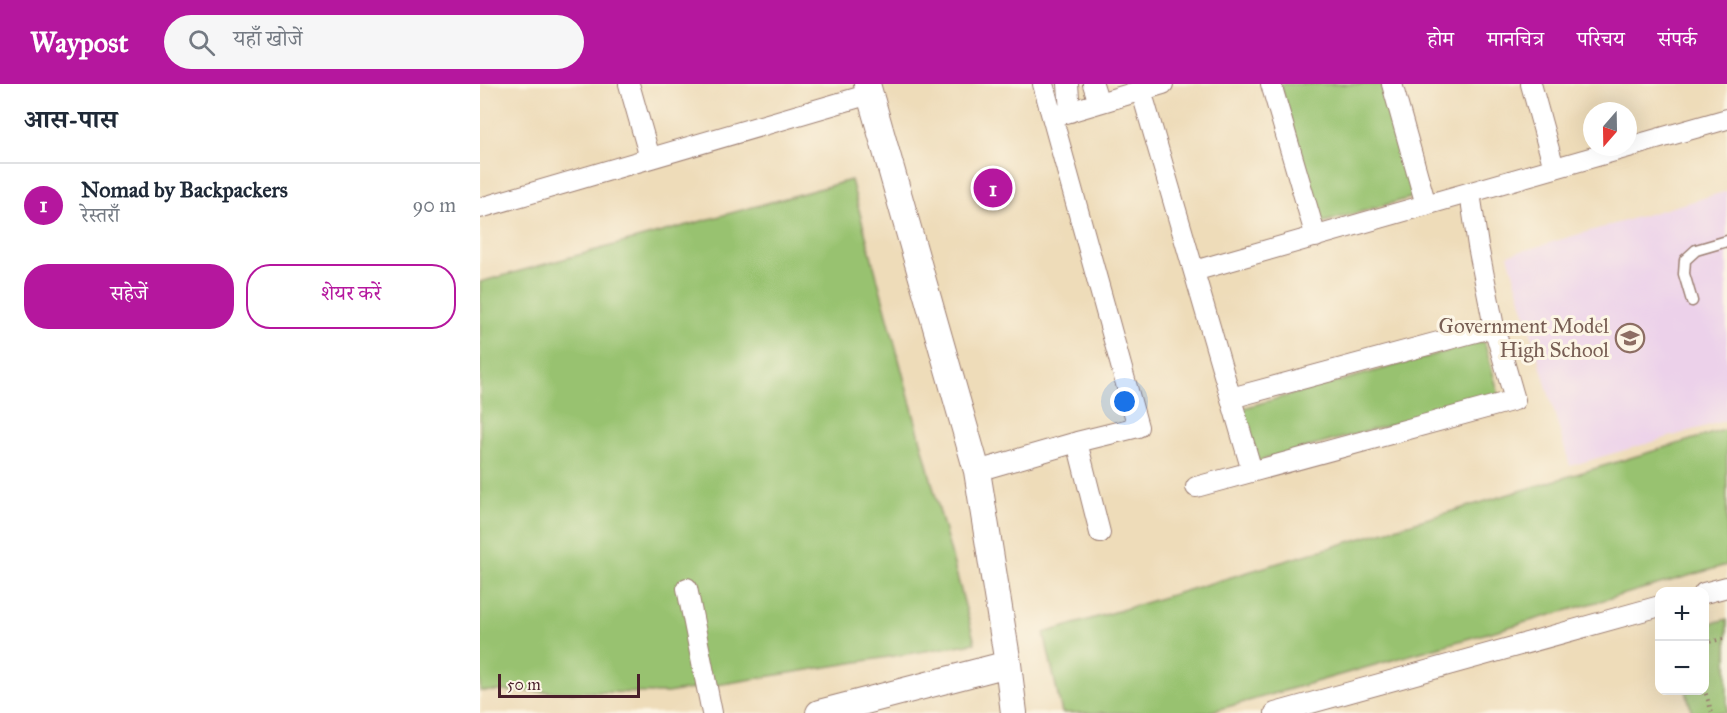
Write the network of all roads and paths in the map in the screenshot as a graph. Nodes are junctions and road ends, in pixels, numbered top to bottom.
1 (629, 84) edge
2 (1042, 84) edge
3 (1068, 84) edge
4 (1163, 84) edge
5 (1271, 84) edge
6 (1392, 84) edge
7 (1531, 84) edge
8 (868, 89) edge
9 (1141, 90) junction
10 (1096, 93) edge
11 (1061, 114) junction
12 (1727, 119) edge
13 (650, 158) junction
14 (1554, 168) junction
15 (1470, 192) junction
16 (1426, 205) junction
17 (480, 208) edge
18 (1316, 237) junction
19 (1727, 241) edge
20 (1194, 271) junction
21 (1692, 301) dead end
22 (1494, 327) junction
23 (1231, 398) junction
24 (1077, 442) junction
25 (977, 471) junction
26 (1252, 471) junction
27 (1196, 487) dead end
28 (1100, 533) dead end
29 (1727, 587) edge
30 (687, 588) dead end
31 (1709, 592) edge
32 (1655, 607) edge
33 (1727, 638) edge
34 (1709, 642) edge
35 (1008, 664) junction
36 (1706, 695) edge
37 (712, 713) edge
38 (819, 713) edge
39 (1014, 713) edge
40 (1275, 713) edge
41 (1712, 713) edge

1 - 13 street
2 - 11 street
3 - 11 street
4 - 9 street
5 - 18 street
6 - 16 street
7 - 14 street
8 - 13 street
8 - 25 street
9 - 10 street
9 - 20 street
10 - 11 street
11 - 24 street
12 - 14 street
13 - 17 street
14 - 15 street
15 - 16 street
15 - 22 street
16 - 18 street
18 - 20 street
19 - 21 lane
20 - 23 street
22 - 23 street
22 - 26 street
23 - 26 street
24 - 25 street
24 - 28 street
25 - 35 street
26 - 27 street
29 - 31 street
30 - 37 street
32 - 40 street
33 - 34 path
35 - 38 street
35 - 39 street
36 - 41 path

